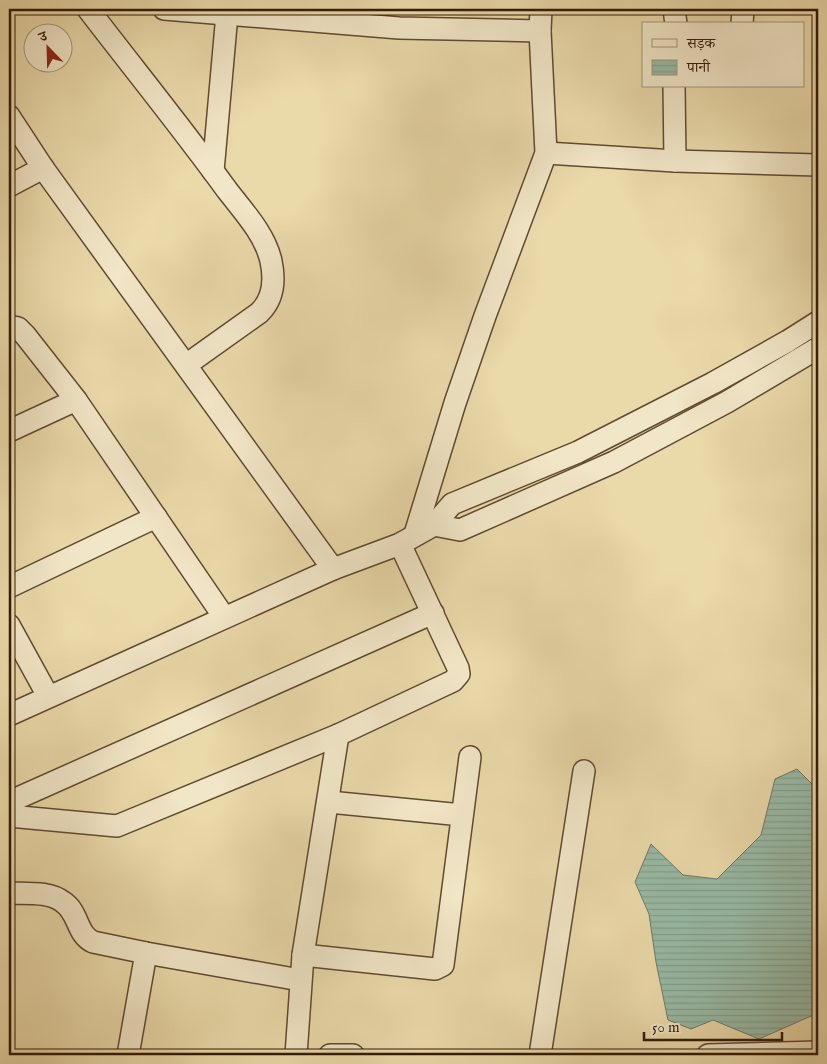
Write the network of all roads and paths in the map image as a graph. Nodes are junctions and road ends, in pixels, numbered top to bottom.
1 (88, 9) edge
2 (164, 9) edge
3 (541, 9) edge
4 (674, 9) edge
5 (743, 9) edge
6 (227, 14) junction
7 (398, 18) edge
8 (676, 22) edge
9 (742, 22) edge
10 (540, 31) junction
11 (674, 88) edge
12 (9, 116) edge
13 (546, 153) junction
14 (675, 161) junction
15 (818, 165) edge
16 (44, 168) junction
17 (213, 171) junction
18 (9, 186) edge
19 (818, 322) edge
20 (9, 326) edge
21 (818, 348) edge
22 (186, 365) junction
23 (76, 400) junction
24 (9, 431) edge
25 (156, 517) junction
26 (416, 534) junction
27 (333, 569) junction
28 (9, 587) edge
29 (433, 613) junction
30 (224, 617) junction
31 (9, 625) edge
32 (48, 696) junction
33 (9, 715) edge
34 (338, 735) junction
35 (470, 757) dead end
36 (584, 771) dead end
37 (9, 802) edge
38 (329, 802) junction
39 (462, 815) junction
40 (9, 816) edge
41 (9, 893) edge
42 (146, 953) junction
43 (303, 955) junction
44 (300, 980) junction
45 (818, 1052) edge
46 (742, 1054) edge
47 (128, 1055) edge
48 (296, 1055) edge
49 (330, 1055) edge
50 (352, 1055) edge
51 (540, 1055) edge
52 (708, 1055) edge

1 - 17 street
2 - 6 street
3 - 10 street
4 - 8 street
5 - 9 street
6 - 7 street
6 - 17 street
7 - 10 street
10 - 13 street
11 - 14 street
12 - 16 street
13 - 14 street
13 - 26 street
14 - 15 street
16 - 18 street
16 - 22 street
17 - 22 street
19 - 26 street
20 - 23 street
21 - 26 street
22 - 27 street
23 - 24 street
23 - 25 street
25 - 28 street
25 - 30 street
26 - 27 street
26 - 29 street
27 - 30 street
29 - 34 street
29 - 37 street
30 - 32 street
31 - 32 street
32 - 33 street
34 - 38 street
34 - 40 street
35 - 39 street
36 - 51 street
38 - 39 street
38 - 43 street
39 - 43 street
41 - 42 street
42 - 44 street
42 - 47 street
43 - 44 street
44 - 48 street
45 - 46 street
46 - 52 street
49 - 50 street

